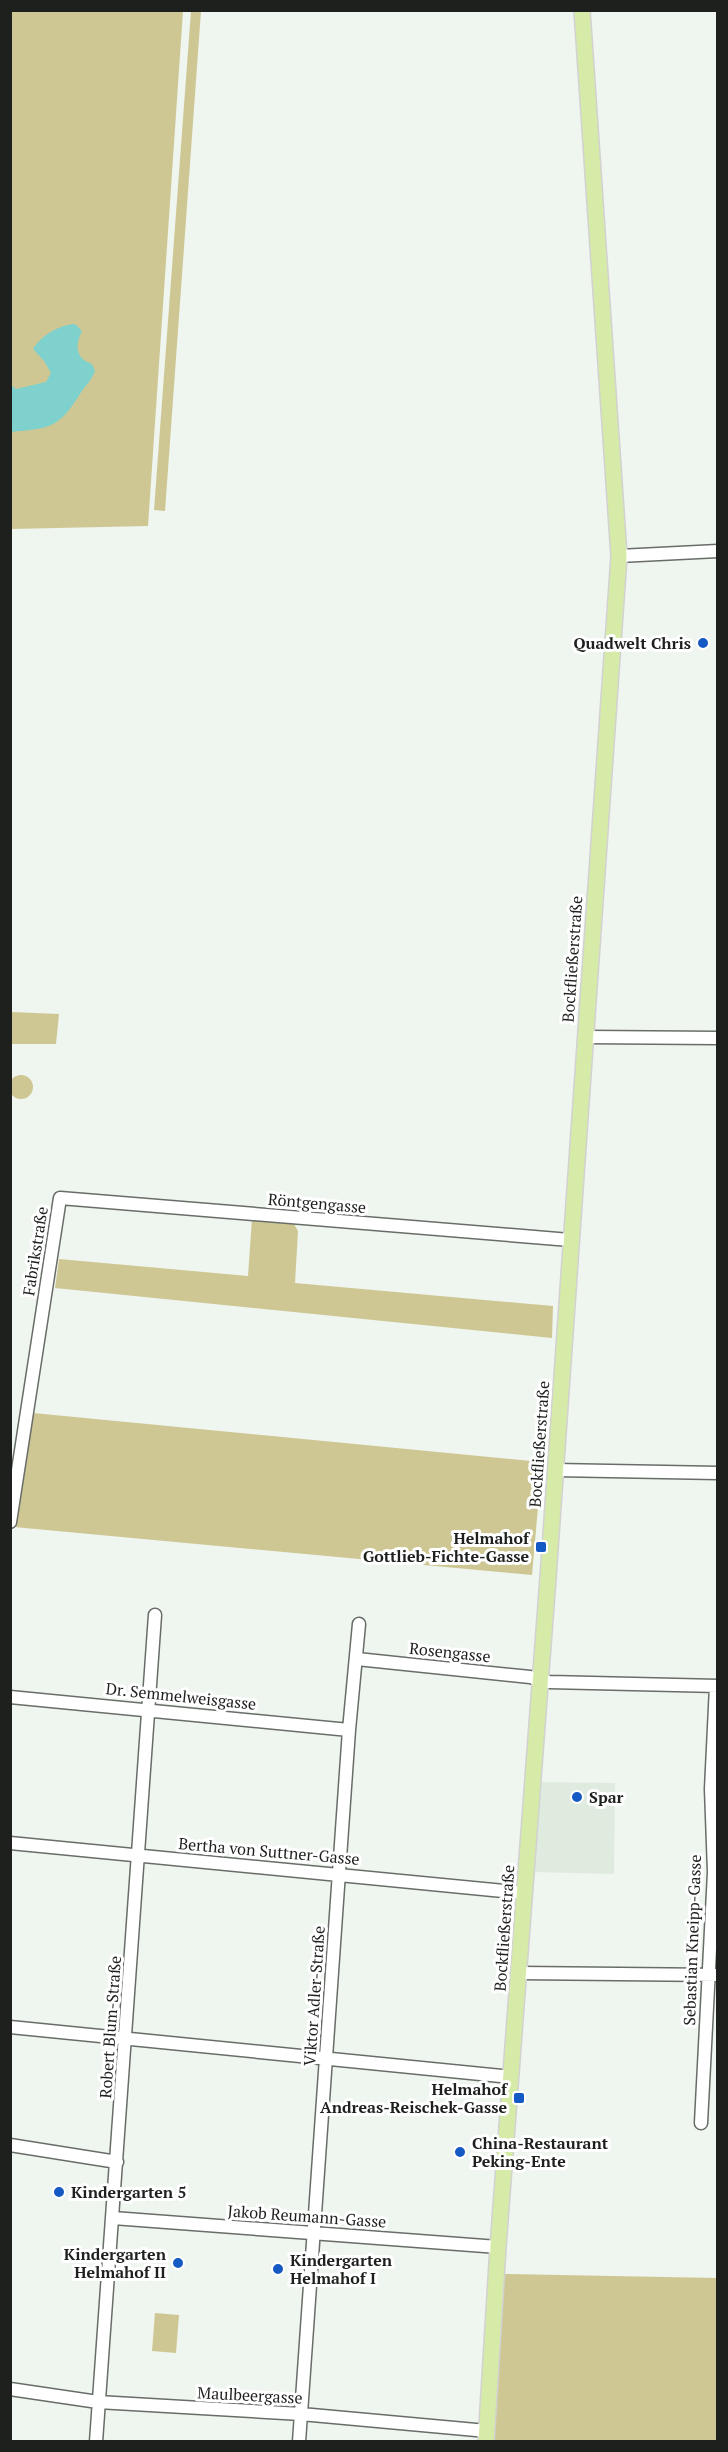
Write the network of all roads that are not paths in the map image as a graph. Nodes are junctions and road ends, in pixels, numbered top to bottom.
1 (582, 10) edge
2 (717, 551) edge
3 (619, 556) junction
4 (585, 1037) junction
5 (717, 1038) edge
6 (60, 1198) joint
7 (570, 1240) junction
8 (555, 1470) junction
9 (717, 1473) edge
10 (10, 1522) edge
11 (155, 1614) dead end
12 (359, 1624) dead end
13 (357, 1659) junction
14 (540, 1680) junction
15 (717, 1686) edge
16 (10, 1697) edge
17 (150, 1709) junction
18 (349, 1730) junction
19 (10, 1843) edge
20 (139, 1855) junction
21 (340, 1874) junction
22 (524, 1893) junction
23 (519, 1973) junction
24 (713, 1975) edge
25 (10, 2027) edge
26 (126, 2038) junction
27 (326, 2057) junction
28 (511, 2077) junction
29 (701, 2123) dead end
30 (10, 2145) edge
31 (117, 2162) junction
32 (112, 2218) junction
33 (313, 2233) junction
34 (498, 2247) junction
35 (10, 2389) edge
36 (98, 2403) junction
37 (301, 2414) junction
38 (487, 2436) edge
39 (96, 2442) edge
40 (299, 2442) edge

1 - 3 main road, Bockfließerstraße
2 - 3 street
3 - 4 main road, Bockfließerstraße
4 - 5 street
4 - 7 main road, Bockfließerstraße
6 - 7 street, Röntgengasse
6 - 10 street, Fabrikstraße
7 - 8 main road, Bockfließerstraße
8 - 9 street
8 - 14 main road, Bockfließerstraße
11 - 17 street, Robert Blum-Straße
12 - 13 street, Viktor Adler-Straße
13 - 14 street, Rosengasse
13 - 18 street, Viktor Adler-Straße
14 - 15 street, Rosengasse
14 - 22 main road, Bockfließerstraße
15 - 24 street, Sebastian Kneipp-Gasse
16 - 17 street, Dr. Semmelweisgasse
17 - 18 street, Dr. Semmelweisgasse
17 - 20 street, Robert Blum-Straße
18 - 21 street, Viktor Adler-Straße
19 - 20 street, Bertha von Suttner-Gasse
20 - 21 street, Bertha von Suttner-Gasse
20 - 26 street, Robert Blum-Straße
21 - 22 street, Bertha von Suttner-Gasse
21 - 27 street, Viktor Adler-Straße
22 - 23 main road, Bockfließerstraße
23 - 24 street
23 - 28 main road, Bockfließerstraße
24 - 29 street, Sebastian Kneipp-Gasse
25 - 26 street
26 - 27 street
26 - 31 street, Robert Blum-Straße
27 - 28 street
27 - 33 street, Viktor Adler-Straße
28 - 34 main road, Bockfließerstraße
30 - 31 street
31 - 32 street, Robert Blum-Straße
32 - 33 street, Jakob Reumann-Gasse
32 - 36 street, Robert Blum-Straße
33 - 34 street, Jakob Reumann-Gasse
33 - 37 street, Viktor Adler-Straße
34 - 38 main road, Bockfließerstraße
35 - 36 street, Maulbeergasse
36 - 37 street, Maulbeergasse
36 - 39 street, Robert Blum-Straße
37 - 38 street, Maulbeergasse
37 - 40 street, Viktor Adler-Straße

